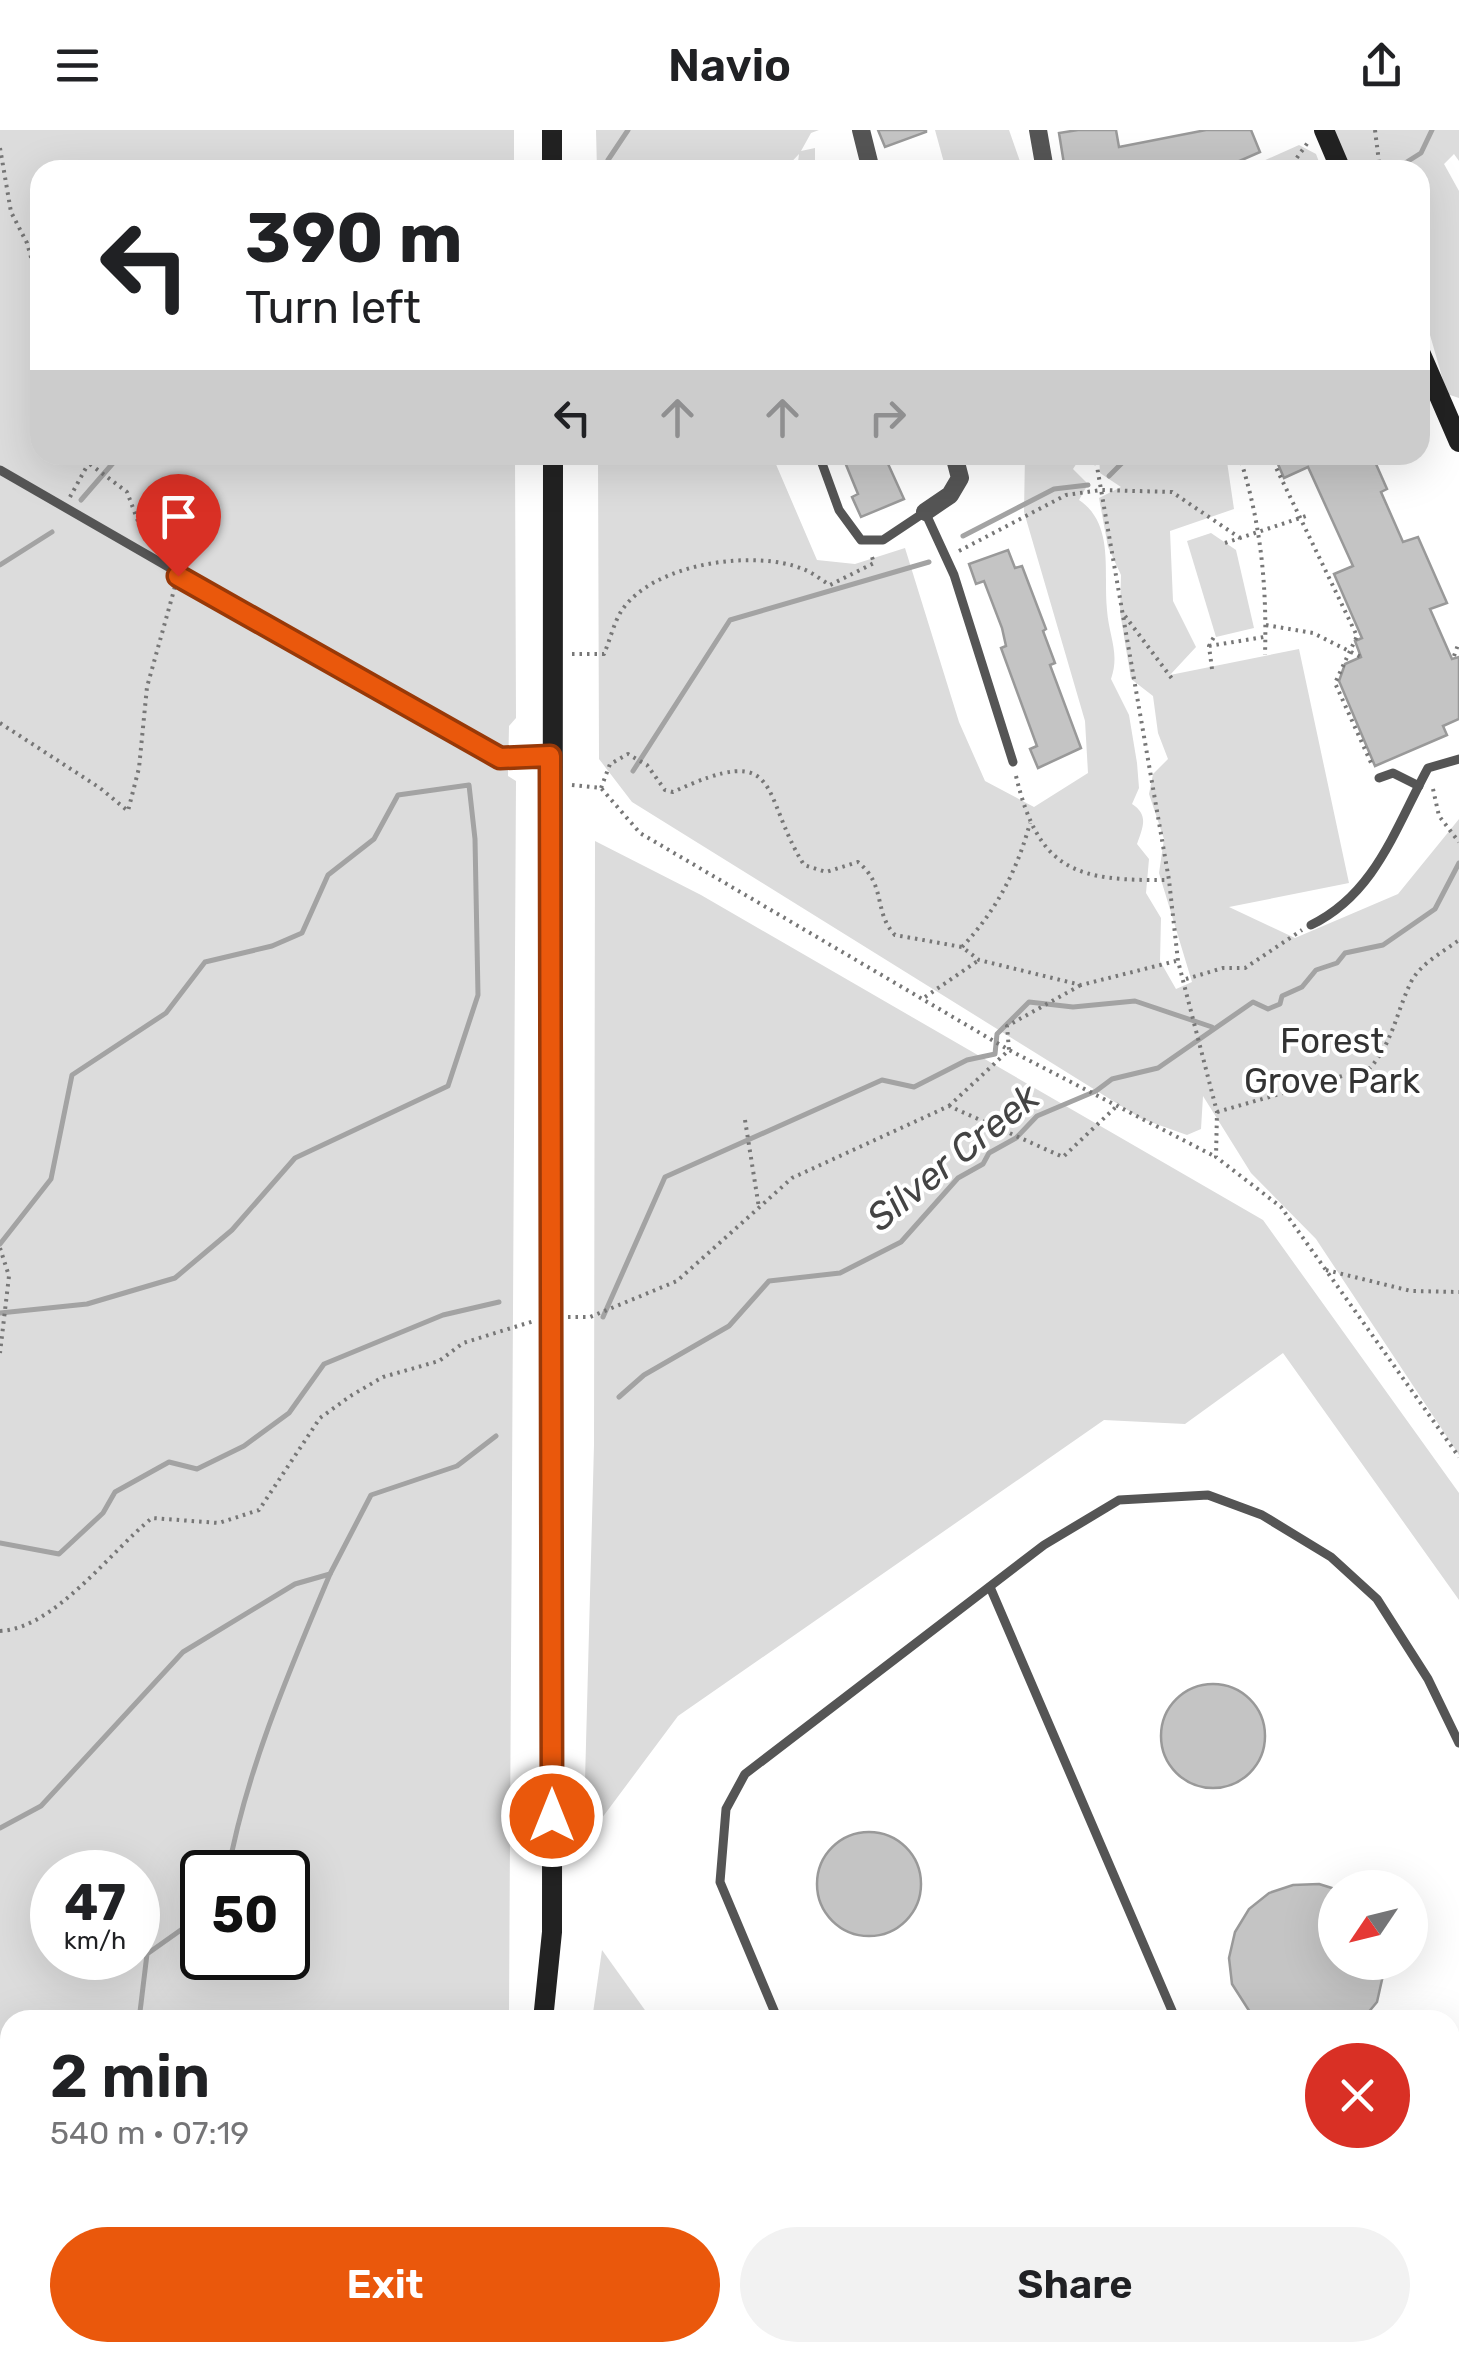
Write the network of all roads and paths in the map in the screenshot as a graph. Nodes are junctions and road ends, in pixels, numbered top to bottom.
1 (552, 130) edge
2 (861, 130) edge
3 (1038, 130) edge
4 (1375, 130) edge
5 (1316, 136) edge
6 (0, 148) edge
7 (552, 160) edge
8 (869, 160) edge
9 (1043, 160) edge
10 (1296, 160) edge
11 (1334, 160) edge
12 (1379, 160) edge
13 (30, 251) edge
14 (1430, 379) edge
15 (1458, 439) edge
16 (553, 465) edge
17 (823, 465) edge
18 (957, 465) edge
19 (1097, 465) edge
20 (1242, 465) edge
21 (1275, 465) edge
22 (87, 466) joint
23 (0, 470) edge
24 (1101, 490) junction
25 (65, 508) junction
26 (925, 512) junction
27 (1304, 517) junction
28 (1260, 532) junction
29 (1240, 538) junction
30 (868, 540) junction
31 (1225, 543) dead end
32 (946, 558) junction
33 (150, 559) junction
34 (178, 576) junction
35 (1122, 612) junction
36 (1266, 625) junction
37 (1216, 636) dead end
38 (1265, 637) junction
39 (1459, 642) edge
40 (1209, 646) junction
41 (1349, 650) junction
42 (553, 654) junction
43 (1264, 655) dead end
44 (1454, 656) dead end
45 (1361, 657) dead end
46 (1212, 669) dead end
47 (1173, 680) dead end
48 (0, 723) edge
49 (550, 756) junction
50 (1459, 760) edge
51 (1012, 762) dead end
52 (1428, 768) junction
53 (1015, 775) dead end
54 (1379, 778) joint
55 (550, 783) junction
56 (1419, 786) junction
57 (601, 788) junction
58 (1030, 822) junction
59 (1459, 842) edge
60 (1168, 880) junction
61 (1311, 925) joint
62 (1459, 940) edge
63 (962, 947) junction
64 (979, 960) junction
65 (1178, 961) junction
66 (1186, 979) junction
67 (1081, 984) junction
68 (925, 997) junction
69 (1009, 1050) junction
70 (1119, 1104) junction
71 (950, 1106) junction
72 (1217, 1112) junction
73 (745, 1120) dead end
74 (1216, 1157) junction
75 (759, 1208) junction
76 (0, 1249) edge
77 (1326, 1270) junction
78 (1459, 1292) edge
79 (550, 1317) junction
80 (0, 1353) edge
81 (1459, 1457) edge
82 (990, 1587) junction
83 (0, 1631) edge
84 (1459, 1744) edge
85 (544, 2010) edge
86 (774, 2010) edge
87 (1172, 2010) edge

1 - 7 main road
2 - 8 street
3 - 9 street
4 - 12 path
5 - 10 path
5 - 11 main road
6 - 13 path
14 - 15 main road
16 - 42 main road
17 - 30 lane
18 - 26 street
19 - 24 path
20 - 28 path
21 - 27 path
22 - 25 path
22 - 33 path
23 - 25 lane
24 - 29 path
24 - 32 path
24 - 35 path
25 - 33 lane
26 - 30 lane
26 - 32 lane
27 - 28 path
27 - 41 path
28 - 29 path
28 - 36 path
29 - 31 path
30 - 42 path
32 - 51 lane
33 - 34 lane
34 - 48 path
34 - 49 lane
35 - 47 path
35 - 60 path
36 - 38 path
36 - 41 path
37 - 40 path
38 - 40 path
38 - 43 path
39 - 44 path
40 - 46 path
41 - 45 path
41 - 54 path
42 - 49 main road
49 - 55 main road
50 - 52 lane
52 - 56 lane
52 - 59 path
53 - 58 path
54 - 56 lane
55 - 57 path
55 - 79 main road
56 - 61 lane
57 - 63 path
57 - 68 path
58 - 60 path
58 - 63 path
60 - 65 path
61 - 66 path
62 - 72 path
63 - 64 path
64 - 67 path
64 - 68 path
65 - 66 path
65 - 67 path
66 - 72 path
67 - 69 path
68 - 69 path
69 - 70 path
69 - 71 path
70 - 71 path
70 - 74 path
71 - 75 path
72 - 74 path
73 - 75 path
74 - 77 path
75 - 79 path
76 - 80 path
77 - 78 path
77 - 81 path
79 - 83 path
79 - 85 main road
82 - 84 lane
82 - 86 lane
82 - 87 lane

